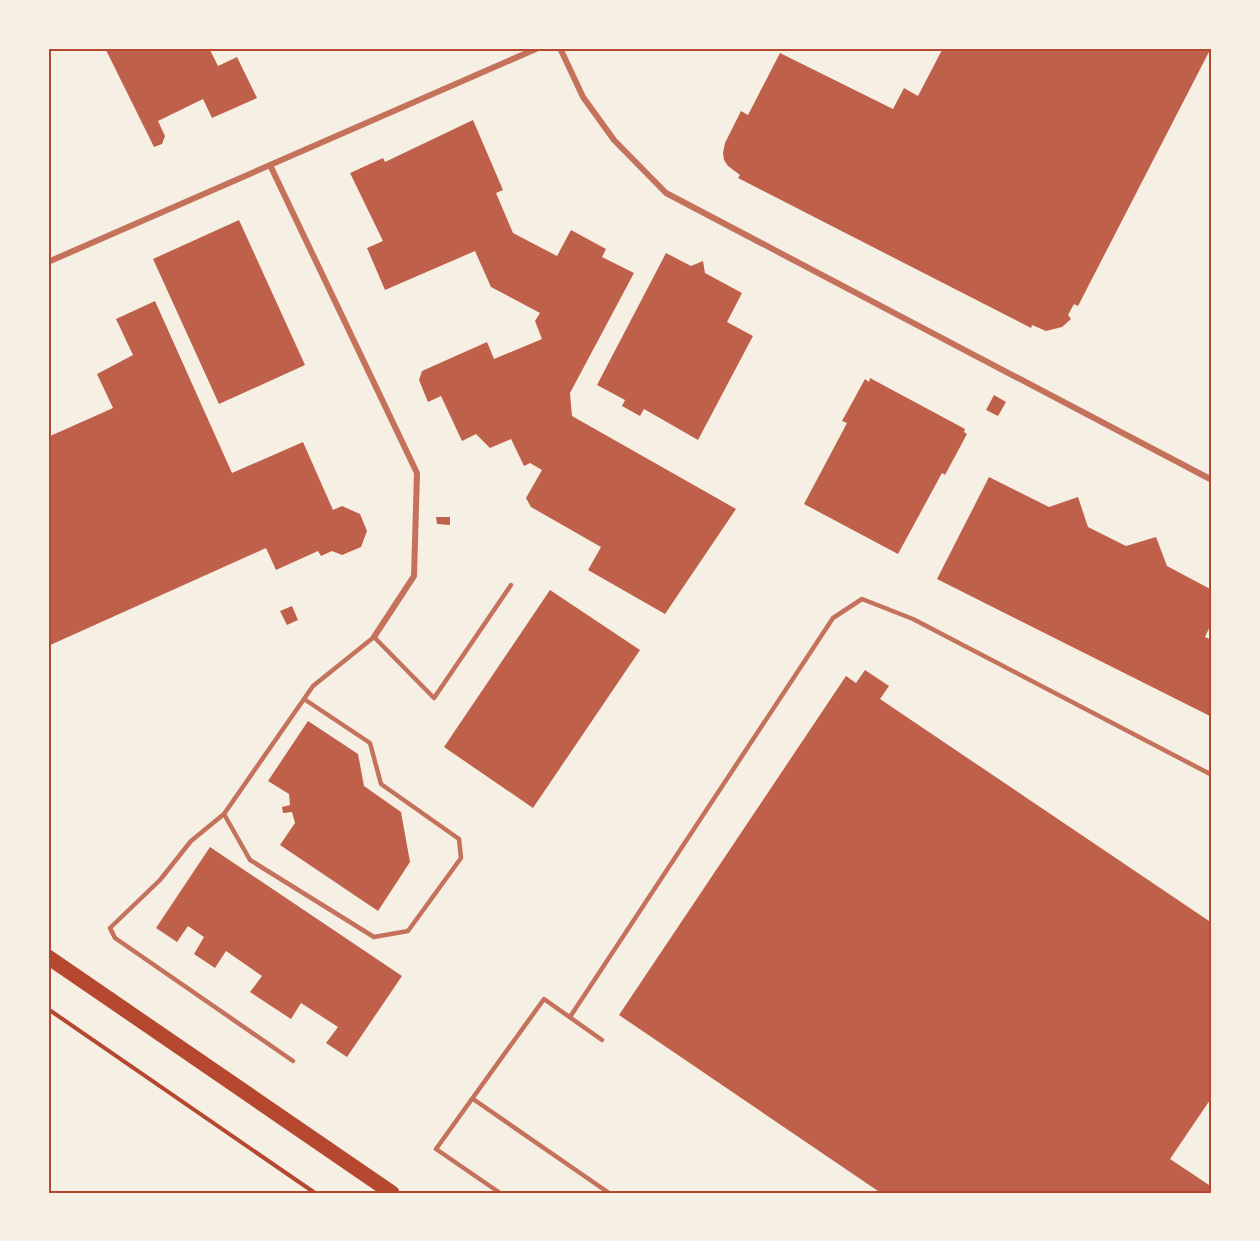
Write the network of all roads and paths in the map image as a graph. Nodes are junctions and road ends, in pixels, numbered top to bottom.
1 (538, 48) edge
2 (560, 48) edge
3 (270, 165) junction
4 (48, 262) edge
5 (1212, 480) edge
6 (511, 585) dead end
7 (374, 637) junction
8 (303, 699) junction
9 (1212, 775) edge
10 (224, 814) junction
11 (48, 957) edge
12 (48, 1009) edge
13 (570, 1017) junction
14 (602, 1040) dead end
15 (293, 1061) dead end
16 (473, 1100) junction
17 (315, 1193) edge
18 (392, 1193) edge
19 (500, 1193) edge
20 (609, 1193) edge

1 - 3 street
2 - 5 street
3 - 4 street
3 - 7 street
6 - 7 lane
7 - 8 lane
8 - 10 lane
8 - 10 lane
9 - 13 lane
10 - 15 lane
11 - 18 main road
12 - 17 path
13 - 14 lane
13 - 16 lane
16 - 19 lane
16 - 20 lane

